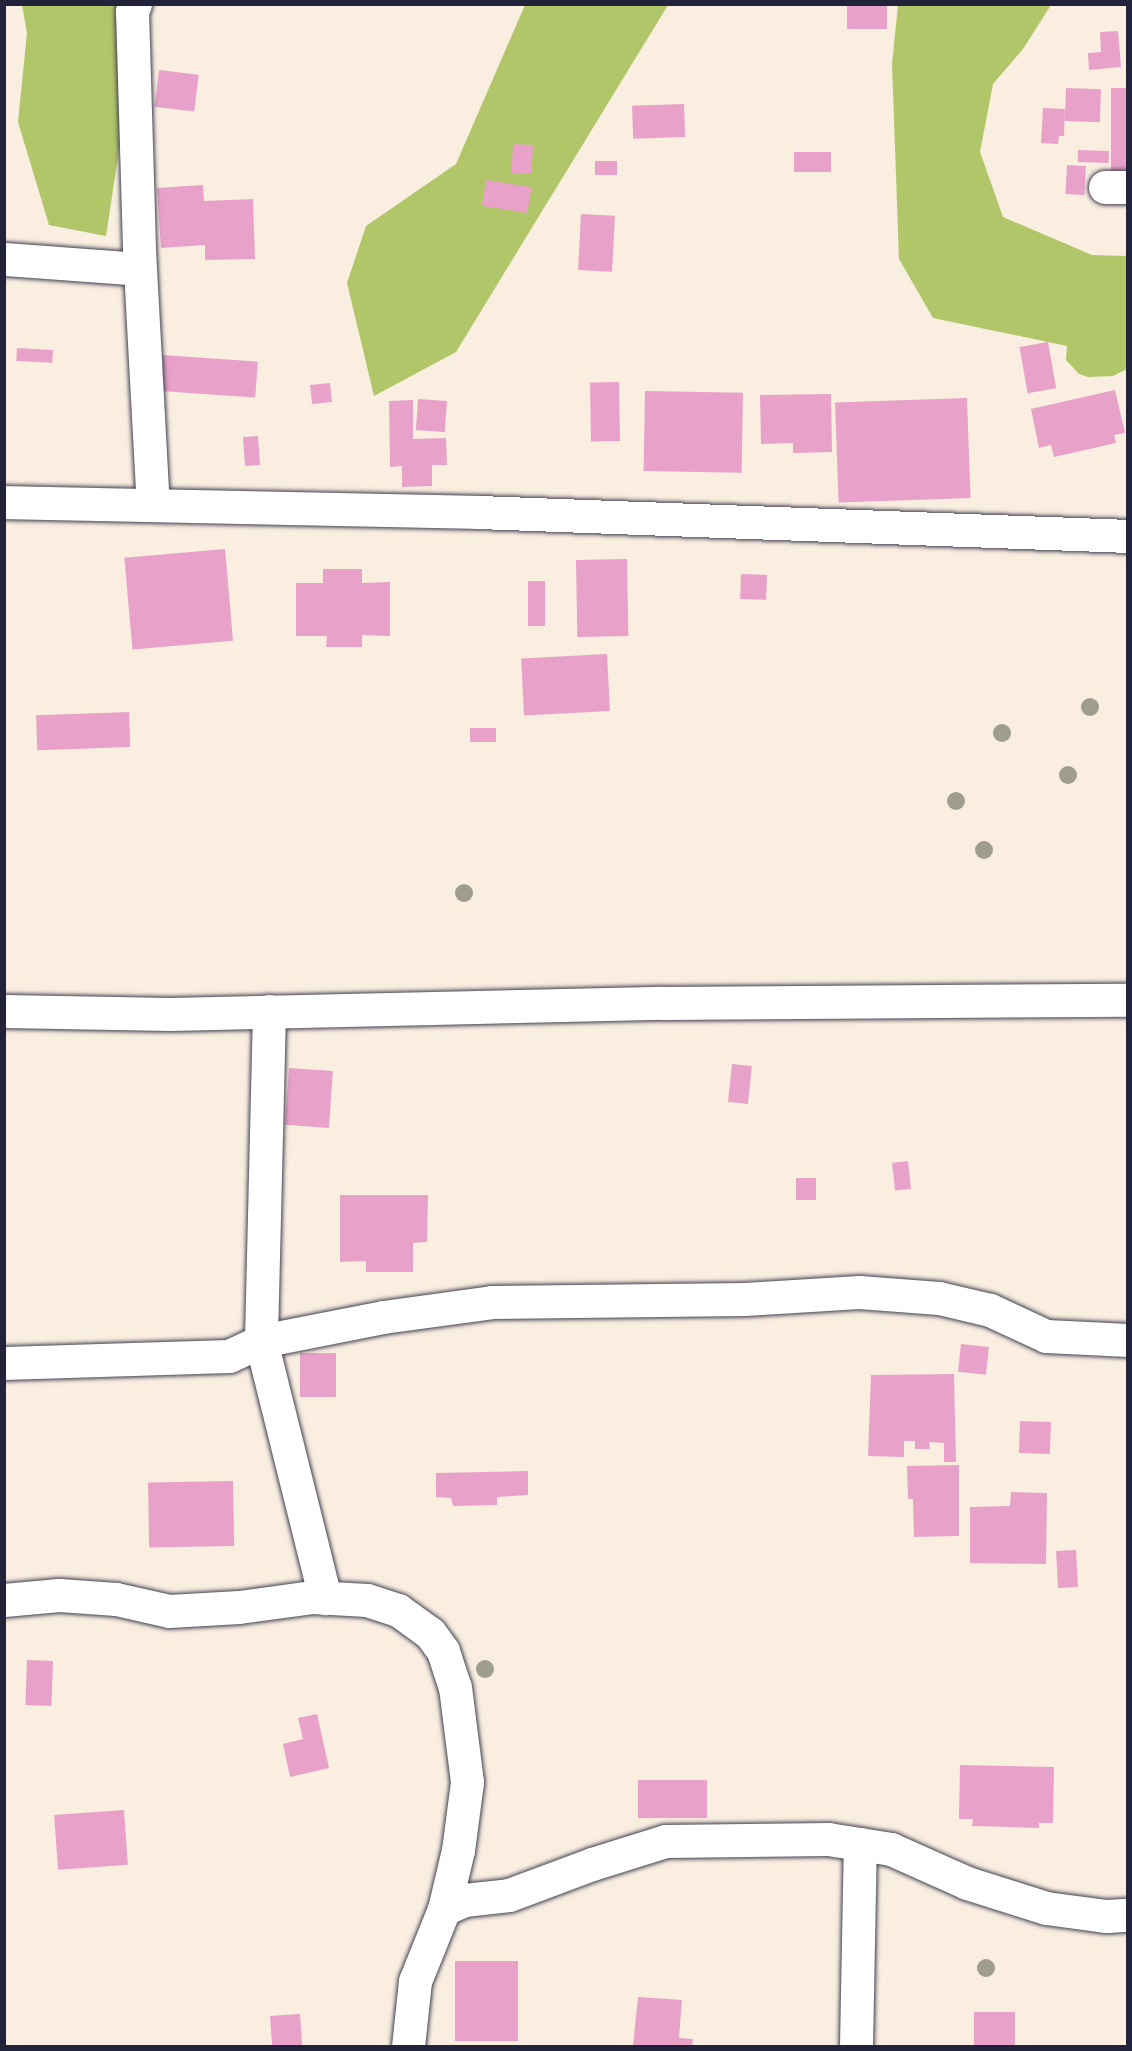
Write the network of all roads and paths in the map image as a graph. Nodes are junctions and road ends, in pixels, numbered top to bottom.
1 (135, 4) edge
2 (4, 259) edge
3 (140, 269) junction
4 (4, 502) edge
5 (153, 505) junction
6 (1128, 536) edge
7 (1128, 1000) edge
8 (4, 1011) edge
9 (268, 1011) junction
10 (1128, 1340) edge
11 (261, 1341) junction
12 (4, 1363) edge
13 (325, 1598) junction
14 (4, 1600) edge
15 (860, 1844) junction
16 (444, 1909) junction
17 (1128, 1915) edge
18 (408, 2046) edge
19 (856, 2046) edge

1 - 3 street
2 - 3 street
3 - 5 street
4 - 5 street
5 - 6 street
7 - 9 street
8 - 9 street
9 - 11 street
10 - 11 street
11 - 12 street
11 - 13 street
13 - 14 street
13 - 16 street
15 - 16 street
15 - 17 street
15 - 19 street
16 - 18 street

